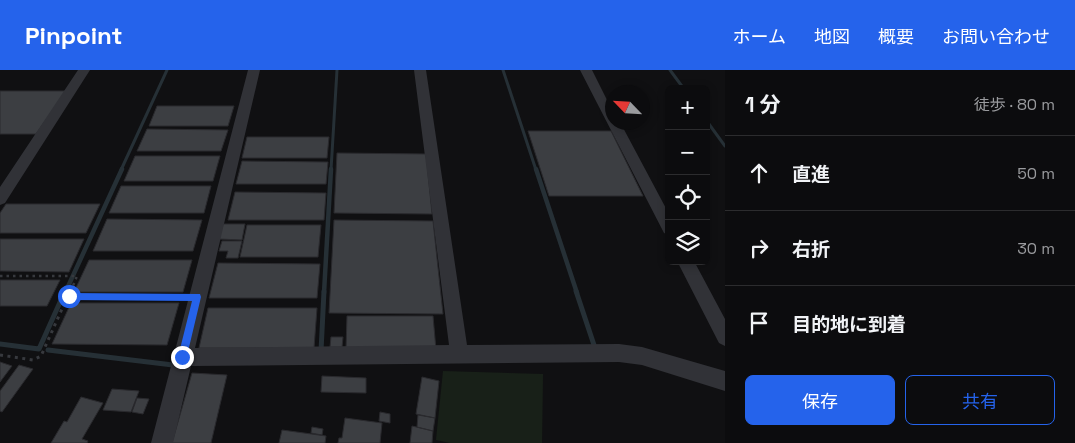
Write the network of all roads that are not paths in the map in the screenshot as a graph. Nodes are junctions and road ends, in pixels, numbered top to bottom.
1 (84, 70) edge
2 (254, 70) edge
3 (420, 70) edge
4 (586, 70) edge
5 (605, 107) edge
6 (617, 130) edge
7 (0, 198) edge
8 (665, 221) edge
9 (687, 265) edge
10 (725, 337) edge
11 (459, 354) junction
12 (182, 357) junction
13 (725, 381) edge
14 (162, 443) edge

1 - 7 street
2 - 12 street
3 - 11 street
4 - 5 street
6 - 8 street
9 - 10 street
11 - 12 street
11 - 13 street
12 - 14 street

